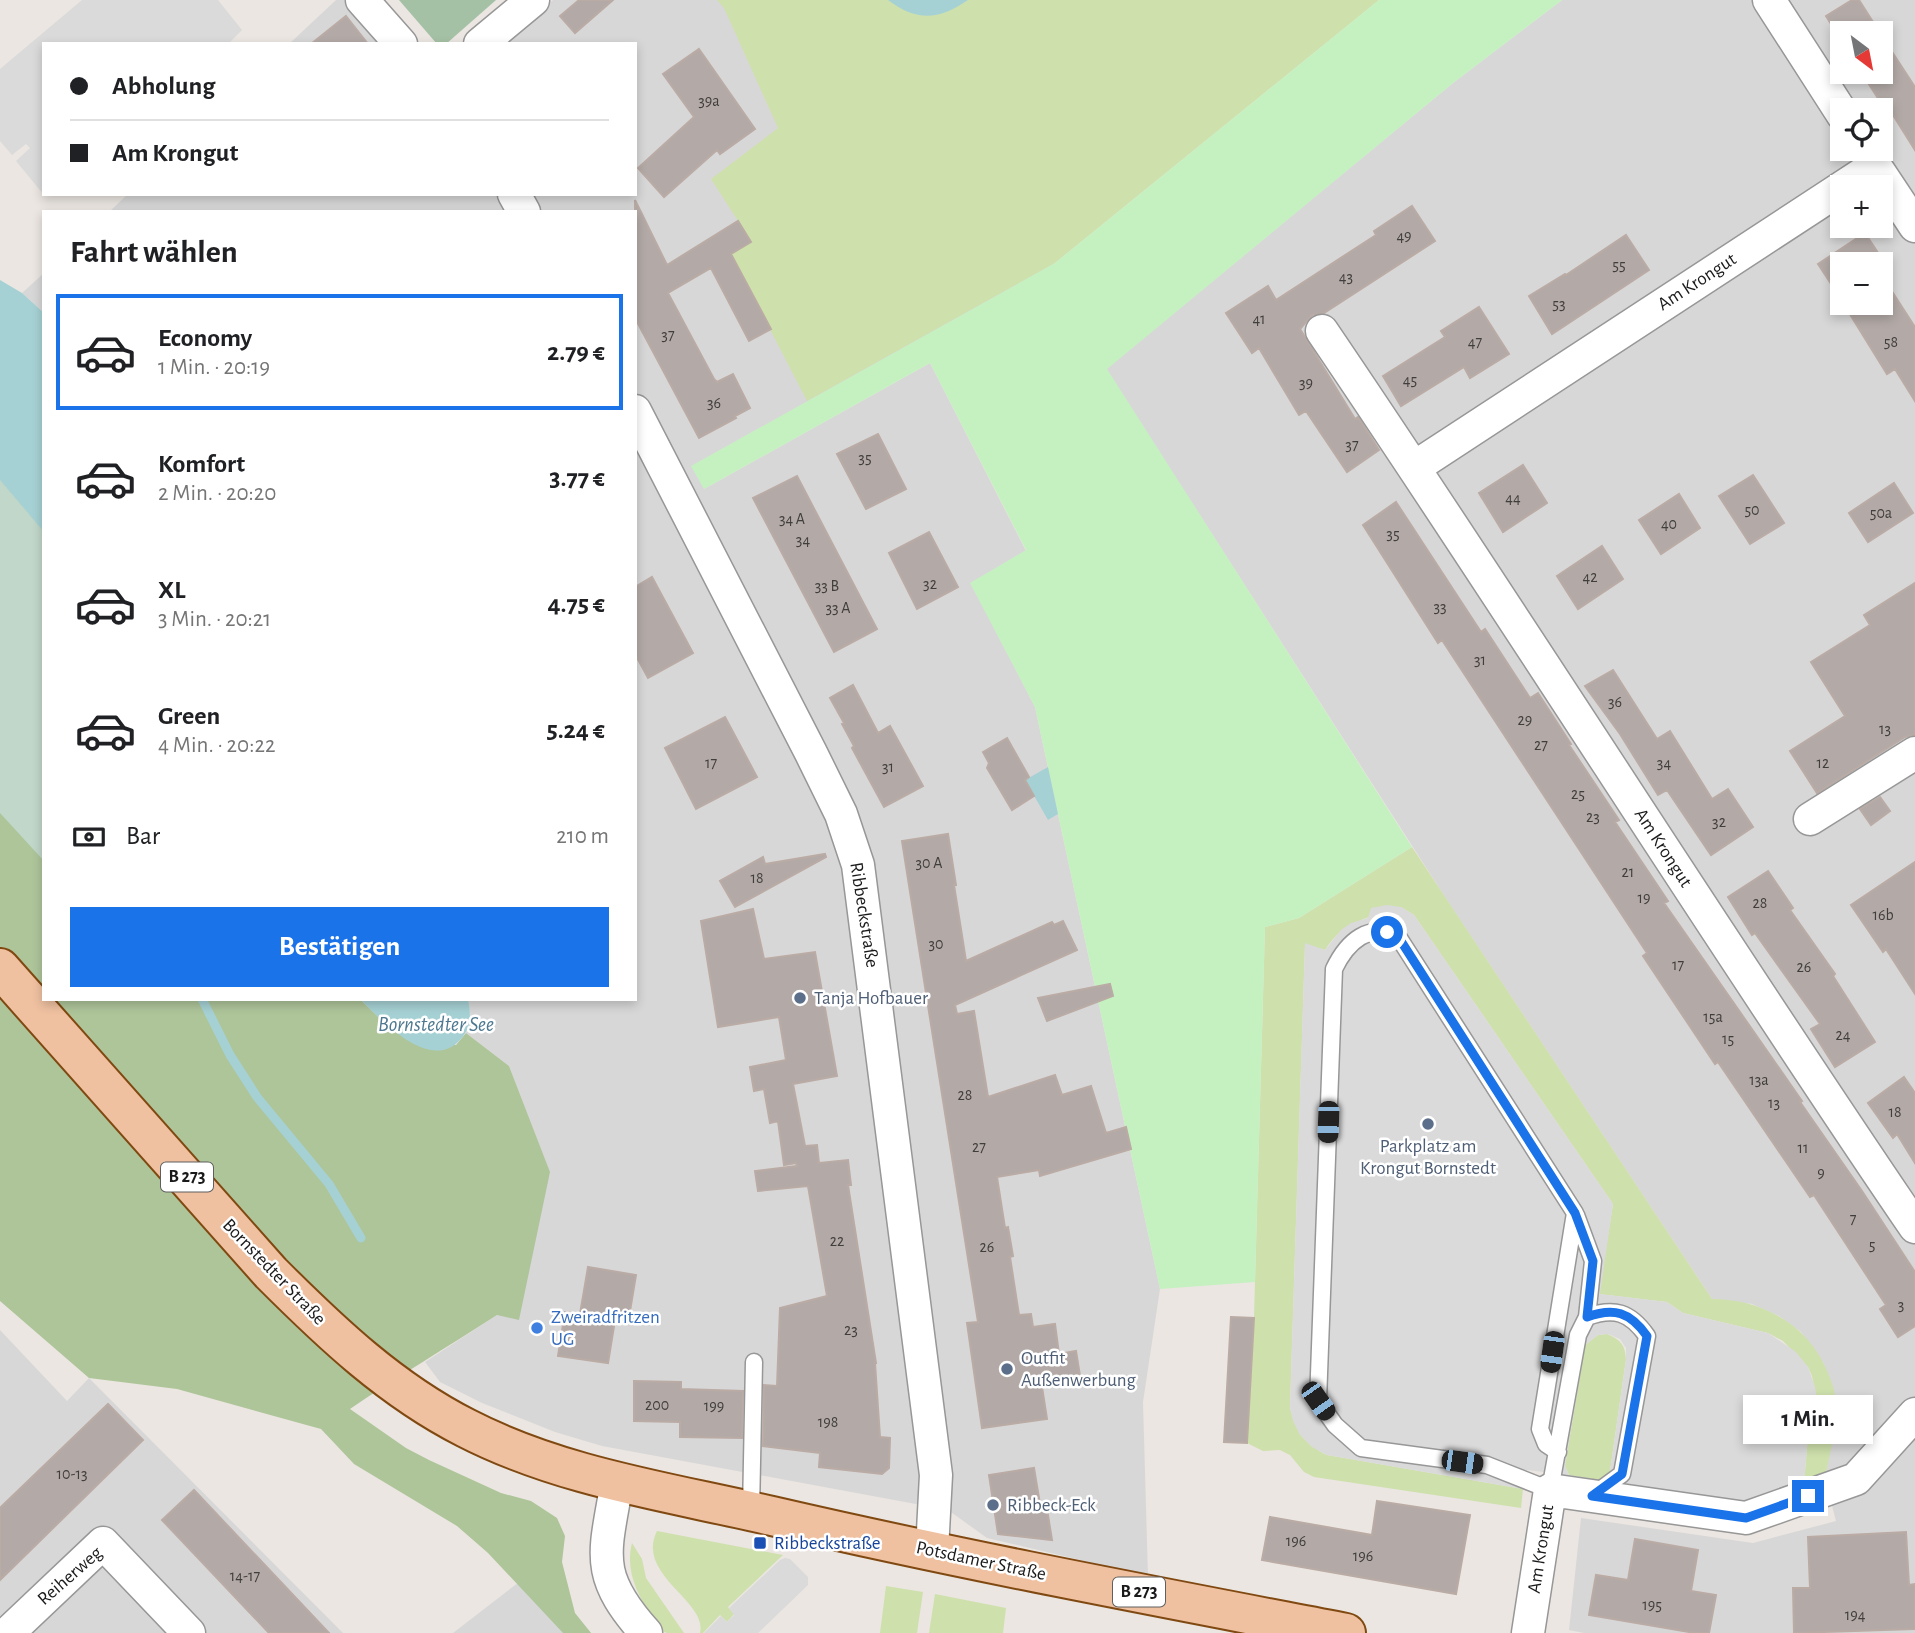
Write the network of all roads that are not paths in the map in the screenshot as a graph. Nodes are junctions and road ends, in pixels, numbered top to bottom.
1 (362, 0) edge
2 (533, 0) edge
3 (1769, 0) edge
4 (399, 42) edge
5 (482, 42) edge
6 (1832, 98) edge
7 (1864, 161) edge
8 (1873, 161) edge
9 (1915, 226) edge
10 (1322, 331) dead end
11 (637, 415) edge
12 (1415, 467) junction
13 (1915, 754) edge
14 (1810, 819) dead end
15 (0, 968) edge
16 (1575, 1213) junction
17 (1915, 1227) edge
18 (1587, 1317) junction
19 (754, 1362) dead end
20 (1915, 1414) edge
21 (1558, 1452) junction
22 (617, 1482) junction
23 (1550, 1490) junction
24 (1592, 1496) junction
25 (751, 1511) junction
26 (932, 1550) junction
27 (8, 1633) edge
28 (189, 1633) edge
29 (646, 1633) edge
30 (1346, 1633) edge
31 (1528, 1633) edge

1 - 4 street
2 - 5 street
3 - 6 street
7 - 12 street, Am Krongut
8 - 9 street, Am Krongut
10 - 12 street, Am Krongut
11 - 26 street, Ribbeckstraße
12 - 17 street, Am Krongut
13 - 14 street
15 - 22 main road, Bornstedter Straße / B 273
16 - 18 lane
16 - 21 lane
16 - 23 lane
18 - 21 lane
18 - 24 lane
19 - 25 lane
20 - 24 street, Am Krongut
21 - 23 lane
22 - 25 main road, Potsdamer Straße / B 273
22 - 29 street
23 - 24 street, Am Krongut
23 - 31 street, Am Krongut
25 - 26 main road, Potsdamer Straße / B 273
26 - 30 main road, Potsdamer Straße / B 273
27 - 28 street, Reiherweg

